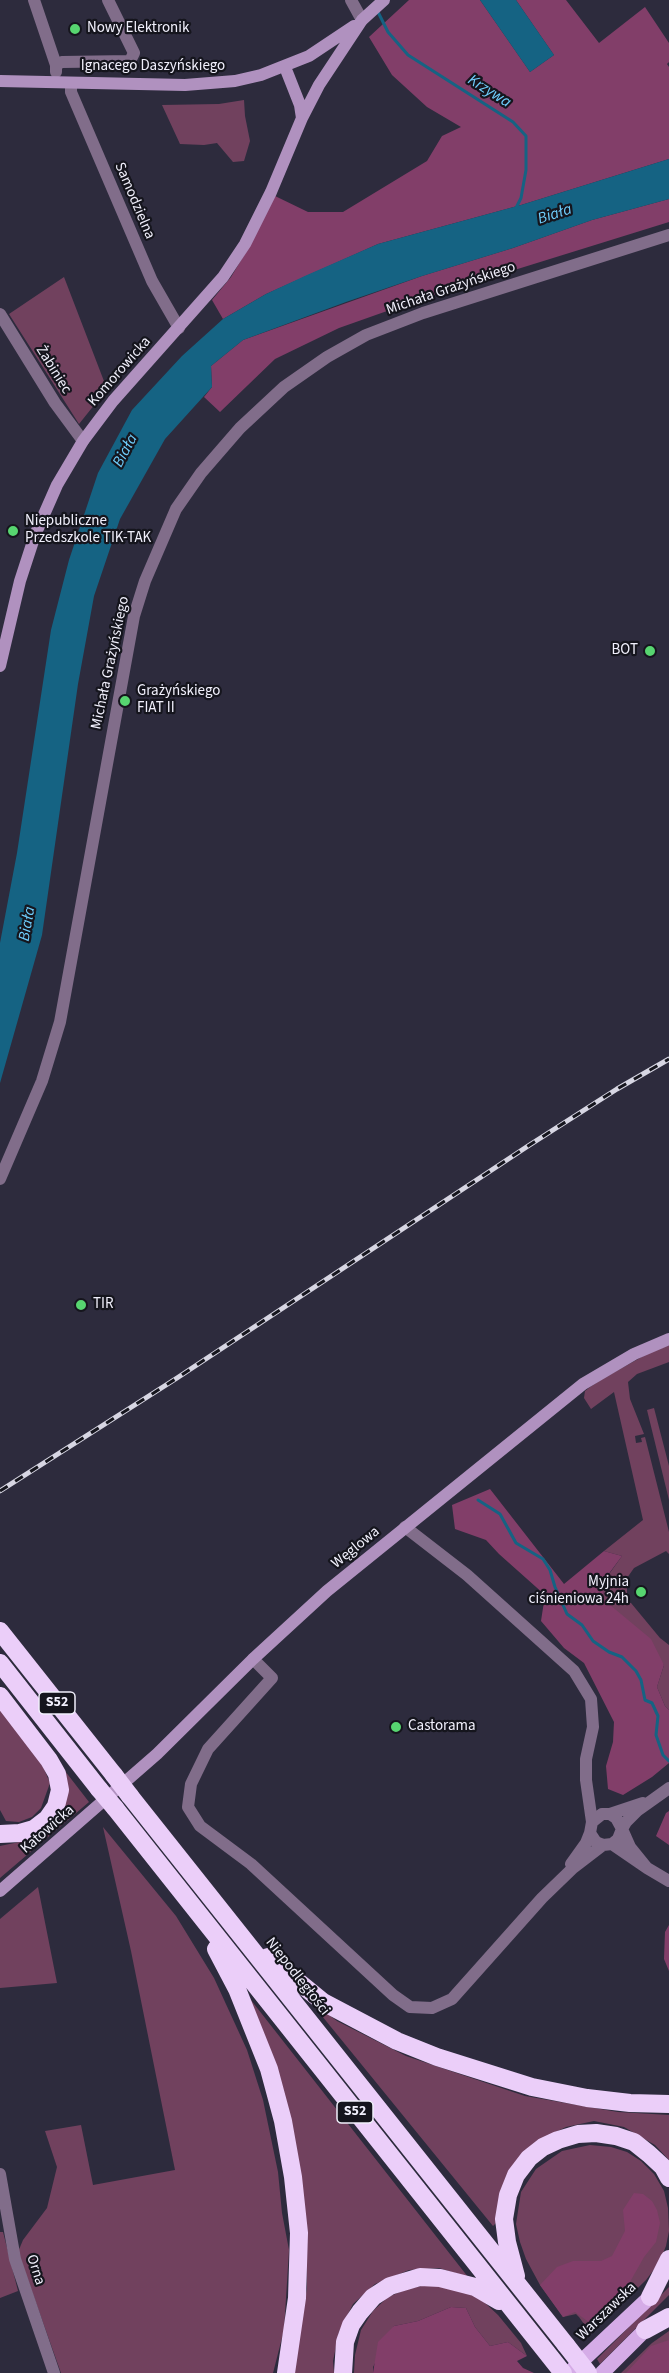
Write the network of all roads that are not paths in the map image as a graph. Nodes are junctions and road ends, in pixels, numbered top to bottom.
1 (34, 0) edge
2 (108, 0) edge
3 (351, 0) edge
4 (384, 0) edge
5 (364, 18) junction
6 (56, 65) junction
7 (285, 67) junction
8 (0, 81) edge
9 (57, 82) junction
10 (71, 82) junction
11 (302, 118) junction
12 (669, 235) edge
13 (0, 314) edge
14 (179, 328) junction
15 (83, 441) junction
16 (0, 666) edge
17 (0, 1179) edge
18 (669, 1339) edge
19 (405, 1527) junction
20 (0, 1631) edge
21 (253, 1659) junction
22 (0, 1663) edge
23 (0, 1696) edge
24 (586, 1780) junction
25 (669, 1788) edge
26 (652, 1799) junction
27 (608, 1814) junction
28 (88, 1815) joint
29 (591, 1827) junction
30 (622, 1829) junction
31 (0, 1834) edge
32 (607, 1844) junction
33 (646, 1869) junction
34 (560, 1880) junction
35 (669, 1881) edge
36 (0, 1891) edge
37 (198, 1913) junction
38 (241, 1935) junction
39 (669, 2104) edge
40 (0, 2174) edge
41 (669, 2178) edge
42 (669, 2259) edge
43 (669, 2276) edge
44 (520, 2287) junction
45 (650, 2297) junction
46 (669, 2307) edge
47 (513, 2311) junction
48 (669, 2317) edge
49 (645, 2330) junction
50 (54, 2373) edge
51 (286, 2373) edge
52 (344, 2373) edge
53 (562, 2373) edge
54 (569, 2373) edge
55 (588, 2373) edge
56 (602, 2373) edge

1 - 6 street
2 - 6 street
3 - 5 street
4 - 5 street, Komorowicka
5 - 7 street, Ignacego Daszyńskiego
5 - 11 street, Komorowicka
6 - 9 street
7 - 10 street, Ignacego Daszyńskiego
7 - 11 street
8 - 9 street, Ignacego Daszyńskiego
9 - 10 street, Ignacego Daszyńskiego
10 - 14 street, Samodzielna
11 - 14 street, Komorowicka
12 - 17 street, Michała Grażyńskiego
13 - 15 street, Żabiniec
14 - 15 street, Komorowicka
15 - 16 street, Komorowicka
18 - 19 street, Węglowa
19 - 21 street, Węglowa
19 - 24 street
20 - 38 highway, Niepodległości / S52, bridge
21 - 28 street, Węglowa
21 - 34 street
22 - 37 highway, S52, bridge
23 - 31 highway
24 - 27 street
24 - 29 street
25 - 26 street
26 - 27 street
26 - 30 street
27 - 29 street
27 - 30 street
28 - 36 street, Katowicka
29 - 32 street
29 - 34 street
30 - 32 street
30 - 33 street
32 - 33 street
32 - 34 street
33 - 35 street
37 - 47 highway, S52
37 - 51 highway
38 - 39 highway
38 - 44 highway, Niepodległości / S52
40 - 50 street, Orna
41 - 44 highway
42 - 45 highway
43 - 45 street, Warszawska
44 - 55 highway, Niepodległości / S52, bridge
45 - 54 main road, Warszawska
46 - 49 street
47 - 52 highway
47 - 53 highway, S52
48 - 49 highway
49 - 56 main road

